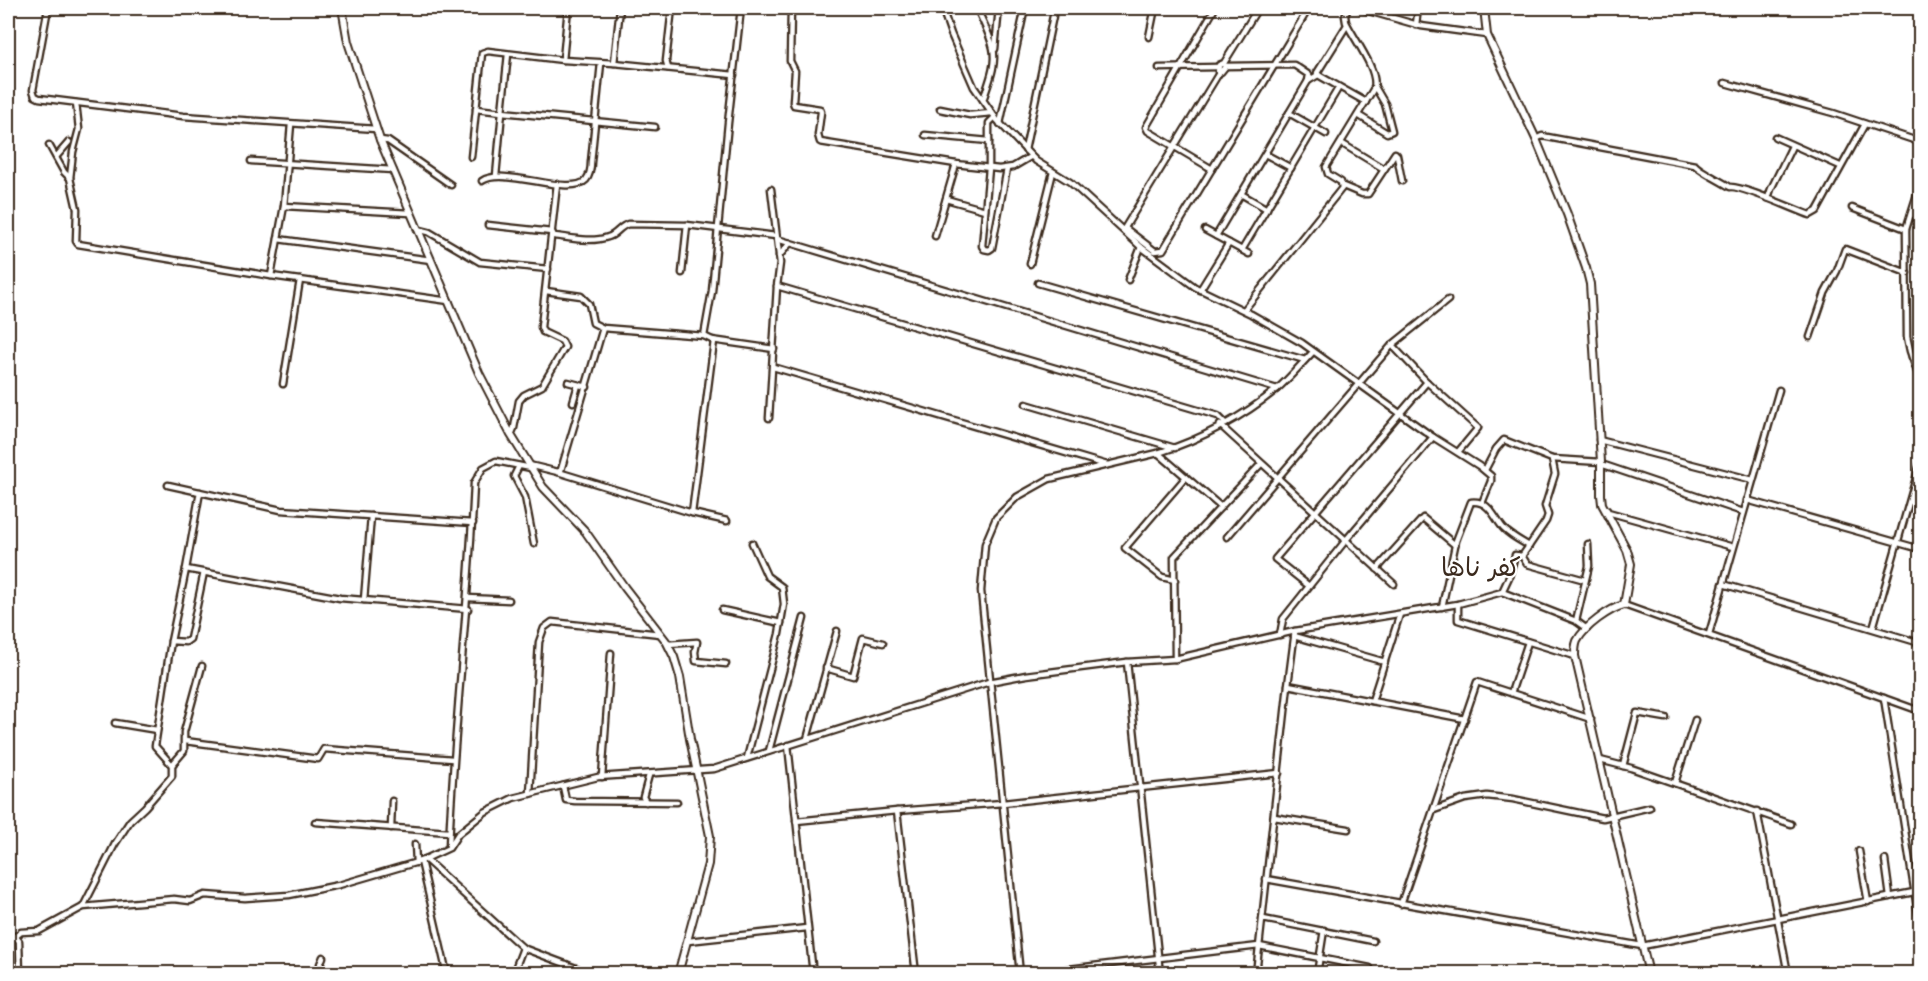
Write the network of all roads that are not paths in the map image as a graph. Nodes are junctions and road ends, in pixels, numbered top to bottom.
1 (48, 8) edge
2 (342, 8) edge
3 (568, 8) edge
4 (620, 8) edge
5 (672, 8) edge
6 (741, 8) edge
7 (791, 8) edge
8 (942, 8) edge
9 (978, 8) edge
10 (999, 8) edge
11 (1025, 8) edge
12 (1155, 8) edge
13 (1215, 8) edge
14 (1258, 8) edge
15 (1348, 8) edge
16 (1358, 8) edge
17 (1418, 8) edge
18 (1484, 8) edge
19 (1306, 13) dead end
20 (1053, 16) dead end
21 (1347, 25) junction
22 (1416, 25) junction
23 (1487, 35) junction
24 (1149, 37) dead end
25 (508, 54) junction
26 (994, 55) junction
27 (563, 60) junction
28 (602, 63) junction
29 (614, 63) junction
30 (1225, 65) junction
31 (1274, 65) junction
32 (1181, 67) junction
33 (668, 68) junction
34 (1159, 68) dead end
35 (1219, 70) junction
36 (734, 75) junction
37 (1318, 75) junction
38 (1308, 81) junction
39 (1725, 83) dead end
40 (1339, 87) junction
41 (1375, 87) junction
42 (983, 100) junction
43 (1366, 102) junction
44 (76, 103) junction
45 (940, 108) dead end
46 (476, 109) junction
47 (502, 112) junction
48 (1289, 112) junction
49 (993, 115) junction
50 (1358, 115) junction
51 (597, 122) junction
52 (291, 124) junction
53 (1000, 124) junction
54 (1864, 124) junction
55 (655, 127) dead end
56 (1315, 128) junction
57 (376, 129) junction
58 (1326, 134) dead end
59 (925, 135) dead end
60 (1775, 137) dead end
61 (1536, 139) junction
62 (380, 140) junction
63 (989, 141) junction
64 (69, 142) dead end
65 (1920, 142) edge
66 (1341, 143) junction
67 (50, 145) dead end
68 (1792, 146) junction
69 (1174, 147) junction
70 (1025, 150) junction
71 (1265, 154) junction
72 (56, 157) junction
73 (471, 157) dead end
74 (1030, 157) junction
75 (251, 161) dead end
76 (288, 162) junction
77 (956, 164) junction
78 (1840, 166) junction
79 (989, 168) junction
80 (1291, 168) junction
81 (1007, 169) junction
82 (1384, 169) junction
83 (393, 170) junction
84 (1212, 170) junction
85 (1053, 172) junction
86 (496, 176) junction
87 (70, 178) junction
88 (482, 181) dead end
89 (1402, 181) dead end
90 (556, 184) junction
91 (451, 185) dead end
92 (1920, 185) edge
93 (1343, 186) junction
94 (771, 189) dead end
95 (1241, 194) junction
96 (1768, 198) junction
97 (945, 199) junction
98 (284, 206) junction
99 (1852, 208) dead end
100 (1267, 209) junction
101 (985, 210) junction
102 (410, 213) junction
103 (1911, 214) junction
104 (1920, 216) edge
105 (488, 225) dead end
106 (687, 225) junction
107 (717, 228) junction
108 (417, 229) junction
109 (1124, 230) junction
110 (1205, 230) dead end
111 (1906, 230) junction
112 (552, 232) junction
113 (935, 236) dead end
114 (1216, 236) junction
115 (776, 237) junction
116 (278, 239) junction
117 (790, 243) junction
118 (1229, 243) junction
119 (1141, 247) junction
120 (1242, 250) junction
121 (1249, 254) dead end
122 (779, 256) junction
123 (431, 260) junction
124 (1030, 264) dead end
125 (548, 269) junction
126 (682, 273) dead end
127 (1907, 273) junction
128 (271, 276) junction
129 (300, 280) junction
130 (1128, 280) dead end
131 (1038, 283) dead end
132 (777, 286) junction
133 (1200, 290) junction
134 (546, 291) junction
135 (1448, 300) dead end
136 (449, 301) junction
137 (1244, 310) junction
138 (603, 328) junction
139 (704, 336) junction
140 (1810, 337) dead end
141 (712, 340) junction
142 (1392, 345) junction
143 (774, 349) junction
144 (1313, 352) junction
145 (1920, 353) edge
146 (1912, 357) junction
147 (1305, 360) junction
148 (773, 367) junction
149 (1920, 380) edge
150 (568, 382) dead end
151 (1427, 382) junction
152 (1358, 383) junction
153 (283, 384) dead end
154 (578, 385) junction
155 (587, 387) junction
156 (1277, 389) junction
157 (1779, 390) dead end
158 (573, 402) dead end
159 (1026, 404) dead end
160 (1399, 413) junction
161 (770, 418) dead end
162 (1223, 425) junction
163 (511, 435) junction
164 (1433, 437) junction
165 (1599, 440) junction
166 (1175, 448) junction
167 (1458, 452) junction
168 (1158, 453) junction
169 (1552, 459) junction
170 (1601, 463) junction
171 (1261, 464) junction
172 (1920, 464) edge
173 (1108, 465) junction
174 (519, 466) junction
175 (530, 466) junction
176 (1485, 470) junction
177 (558, 472) junction
178 (1185, 477) junction
179 (1277, 479) junction
180 (1753, 480) junction
181 (168, 486) dead end
182 (200, 492) junction
183 (1747, 500) junction
184 (1482, 503) junction
185 (1602, 504) junction
186 (1221, 507) junction
187 (1314, 512) junction
188 (1743, 512) junction
189 (692, 513) junction
190 (371, 516) junction
191 (727, 521) dead end
192 (473, 523) junction
193 (1227, 537) dead end
194 (1346, 540) junction
195 (752, 543) dead end
196 (1898, 543) junction
197 (534, 544) dead end
198 (1588, 544) dead end
199 (1455, 545) junction
200 (1529, 546) junction
201 (1733, 547) junction
202 (1920, 549) edge
203 (1522, 556) junction
204 (186, 569) junction
205 (1377, 569) junction
206 (204, 572) junction
207 (1174, 580) junction
208 (1585, 580) junction
209 (1394, 584) dead end
210 (1723, 584) junction
211 (1309, 586) junction
212 (1502, 592) junction
213 (468, 598) junction
214 (364, 600) junction
215 (509, 600) dead end
216 (1458, 604) junction
217 (1624, 605) junction
218 (1442, 607) junction
219 (468, 609) junction
220 (722, 610) dead end
221 (1400, 614) junction
222 (804, 618) dead end
223 (1576, 621) junction
224 (781, 623) junction
225 (1873, 628) junction
226 (1587, 629) junction
227 (837, 631) dead end
228 (1295, 633) junction
229 (660, 634) junction
230 (1709, 634) junction
231 (1280, 635) junction
232 (171, 642) junction
233 (1528, 642) junction
234 (1920, 643) edge
235 (668, 644) junction
236 (883, 644) dead end
237 (611, 652) dead end
238 (1575, 656) junction
239 (1175, 659) junction
240 (1127, 662) junction
241 (1385, 662) junction
242 (726, 664) dead end
243 (202, 666) dead end
244 (826, 669) junction
245 (989, 682) junction
246 (1287, 685) junction
247 (1510, 693) junction
248 (1884, 698) junction
249 (1372, 702) junction
250 (1920, 711) edge
251 (1666, 718) dead end
252 (1465, 719) junction
253 (1591, 719) junction
254 (1695, 720) dead end
255 (115, 723) dead end
256 (158, 730) junction
257 (807, 739) junction
258 (184, 741) junction
259 (788, 745) junction
260 (769, 751) junction
261 (747, 758) junction
262 (453, 759) junction
263 (1600, 760) junction
264 (172, 765) junction
265 (1623, 766) junction
266 (697, 771) junction
267 (1279, 773) junction
268 (649, 775) junction
269 (602, 777) junction
270 (1675, 783) junction
271 (563, 786) junction
272 (1140, 787) junction
273 (530, 794) junction
274 (392, 801) dead end
275 (646, 802) junction
276 (677, 802) dead end
277 (1003, 803) junction
278 (1650, 807) dead end
279 (1434, 810) junction
280 (897, 811) junction
281 (1757, 812) junction
282 (1612, 816) junction
283 (1274, 817) junction
284 (796, 821) junction
285 (315, 822) dead end
286 (1791, 824) dead end
287 (391, 828) junction
288 (1348, 829) dead end
289 (449, 832) junction
290 (415, 844) dead end
291 (449, 848) junction
292 (1860, 851) dead end
293 (1885, 860) dead end
294 (421, 861) junction
295 (1266, 879) junction
296 (1914, 892) junction
297 (1890, 897) junction
298 (1868, 902) junction
299 (1401, 903) junction
300 (83, 907) junction
301 (1263, 919) junction
302 (1778, 921) junction
303 (1920, 926) edge
304 (807, 928) junction
305 (1324, 930) junction
306 (15, 936) junction
307 (1373, 940) dead end
308 (688, 941) junction
309 (8, 943) edge
310 (1259, 946) junction
311 (1642, 946) junction
312 (523, 948) junction
313 (323, 957) dead end
314 (1158, 958) junction
315 (1320, 959) junction
316 (320, 964) dead end
317 (566, 964) junction
318 (1370, 968) dead end
319 (20, 974) edge
320 (447, 974) edge
321 (513, 974) edge
322 (563, 974) edge
323 (592, 974) edge
324 (678, 974) edge
325 (813, 974) edge
326 (916, 974) edge
327 (1020, 974) edge
328 (1027, 974) edge
329 (1160, 974) edge
330 (1256, 974) edge
331 (1317, 974) edge
332 (1649, 974) edge
333 (1788, 974) edge

1 - 44 street
2 - 57 street
3 - 27 street
4 - 29 street
5 - 33 street
6 - 36 street
7 - 77 street
8 - 42 street
9 - 26 street
10 - 26 street
11 - 53 street
12 - 24 street
13 - 32 street
14 - 30 street
15 - 21 street
16 - 22 street
17 - 22 street
18 - 23 street
19 - 31 street
20 - 70 street
21 - 37 street
21 - 41 street
22 - 23 street
23 - 61 street
25 - 27 street
25 - 46 street
25 - 47 street
26 - 42 street
27 - 28 street
28 - 29 street
28 - 51 street
29 - 33 street
30 - 31 street
30 - 35 street
31 - 38 street
31 - 84 street
32 - 34 street
32 - 35 street
32 - 69 street
33 - 36 street
35 - 69 street
36 - 107 street
37 - 38 street
37 - 40 street
38 - 48 street
39 - 54 street
40 - 43 street
40 - 56 street
41 - 43 street
41 - 50 street
42 - 49 street
43 - 50 street
44 - 52 street
44 - 87 street
45 - 49 street
46 - 47 street
46 - 73 street
47 - 51 street
47 - 86 street
48 - 56 street
48 - 71 street
49 - 53 street
49 - 63 street
50 - 66 street
51 - 55 street
51 - 90 street
52 - 57 street
52 - 76 street
53 - 70 street
54 - 65 street
54 - 78 street
56 - 58 street
56 - 80 street
57 - 62 street
59 - 63 street
60 - 68 street
61 - 96 street
61 - 165 street
62 - 83 street
62 - 91 street
63 - 79 street
64 - 72 street
66 - 82 street
66 - 93 street
67 - 72 street
68 - 78 street
68 - 96 street
69 - 84 street
69 - 109 street
70 - 74 street
71 - 80 street
71 - 95 street
72 - 87 street
74 - 81 street
74 - 85 street
75 - 76 street
76 - 83 street
76 - 98 street
77 - 79 street
77 - 97 street
78 - 96 street
79 - 81 street
79 - 101 street
80 - 100 street
81 - 101 street
82 - 89 street
82 - 93 street
83 - 102 street
84 - 109 street
85 - 109 street
85 - 124 street
86 - 88 street
86 - 90 street
87 - 128 street
90 - 112 street
92 - 103 street
93 - 137 street
94 - 115 street
95 - 100 street
95 - 114 street
97 - 101 street
97 - 113 street
98 - 102 street
98 - 116 street
99 - 111 street
100 - 120 street
102 - 108 street
103 - 104 street
103 - 111 street
105 - 112 street
106 - 107 street
106 - 112 street
106 - 126 street
107 - 115 street
107 - 139 street
108 - 123 street
108 - 125 street
109 - 119 street
110 - 114 street
111 - 127 street
112 - 125 street
114 - 118 street
115 - 117 street
115 - 122 street
116 - 123 street
116 - 128 street
117 - 122 street
117 - 156 street
118 - 120 street
118 - 133 street
119 - 130 street
119 - 133 street
120 - 121 street
122 - 132 street
123 - 136 street
125 - 134 street
127 - 140 street
127 - 146 street
128 - 129 street
129 - 136 street
129 - 153 street
131 - 147 street
132 - 143 street
132 - 162 street
133 - 137 street
134 - 138 street
134 - 163 street
135 - 142 street
136 - 163 street
137 - 144 street
138 - 139 street
138 - 155 street
139 - 141 street
141 - 143 street
141 - 189 street
142 - 151 street
142 - 152 street
143 - 148 street
144 - 147 street
144 - 152 street
145 - 146 street
146 - 149 street
147 - 156 street
148 - 161 street
148 - 173 street
150 - 154 street
151 - 160 street
151 - 167 street
152 - 160 street
152 - 179 street
154 - 155 street
154 - 158 street
155 - 177 street
156 - 162 street
157 - 180 street
159 - 166 street
160 - 164 street
160 - 187 street
162 - 166 street
162 - 171 street
163 - 175 street
164 - 167 street
164 - 194 street
165 - 170 street
165 - 180 street
166 - 168 street
167 - 176 street
168 - 173 street
168 - 178 street
169 - 170 street
169 - 176 street
169 - 200 street
170 - 185 street
170 - 188 street
171 - 179 street
171 - 186 street
172 - 196 street
173 - 245 street
174 - 175 street
174 - 192 street
174 - 197 street
175 - 177 street
175 - 229 street
176 - 184 street
177 - 189 street
178 - 186 street
178 - 207 street
179 - 187 street
179 - 193 street
180 - 183 street
181 - 182 street
182 - 190 street
182 - 204 street
183 - 188 street
183 - 196 street
184 - 199 street
184 - 200 street
185 - 201 street
185 - 217 street
186 - 207 street
187 - 194 street
187 - 211 street
188 - 201 street
189 - 191 street
190 - 192 street
190 - 214 street
192 - 213 street
194 - 205 street
194 - 211 street
195 - 224 street
196 - 202 street
196 - 225 street
198 - 208 street
199 - 205 street
199 - 218 street
200 - 203 street
201 - 210 street
203 - 208 street
203 - 212 street
204 - 206 street
204 - 232 street
205 - 209 street
206 - 214 street
206 - 232 street
207 - 239 street
208 - 223 street
210 - 225 street
210 - 230 street
211 - 231 street
212 - 216 street
212 - 223 street
213 - 215 street
213 - 219 street
214 - 219 street
216 - 218 street
216 - 233 street
217 - 226 street
217 - 230 street
218 - 221 street
219 - 262 street
220 - 224 street
221 - 228 street
221 - 241 street
222 - 260 street
223 - 226 street
224 - 261 street
225 - 234 street
226 - 238 street
227 - 244 street
228 - 231 street
228 - 241 street
228 - 246 street
229 - 235 street
229 - 273 street
230 - 248 street
231 - 239 street
232 - 256 street
233 - 238 street
233 - 247 street
235 - 242 street
235 - 266 street
236 - 244 street
237 - 269 street
238 - 253 street
239 - 240 street
240 - 245 street
240 - 272 street
241 - 249 street
243 - 258 street
244 - 257 street
245 - 257 street
245 - 277 street
246 - 249 street
246 - 267 street
247 - 252 street
247 - 253 street
248 - 250 street
248 - 296 street
249 - 252 street
251 - 265 street
252 - 279 street
253 - 263 street
254 - 270 street
255 - 256 street
256 - 264 street
257 - 259 street
258 - 262 street
258 - 264 street
259 - 260 street
259 - 284 street
260 - 261 street
261 - 266 street
262 - 289 street
263 - 265 street
263 - 282 street
264 - 300 street
265 - 270 street
266 - 268 street
266 - 308 street
267 - 272 street
267 - 283 street
268 - 269 street
268 - 275 street
269 - 271 street
270 - 281 street
271 - 273 street
271 - 275 street
272 - 277 street
272 - 314 street
273 - 291 street
274 - 287 street
275 - 276 street
277 - 280 street
277 - 327 street
278 - 282 street
279 - 282 street
279 - 299 street
280 - 284 street
280 - 326 street
281 - 286 street
281 - 302 street
282 - 311 street
283 - 288 street
283 - 295 street
284 - 304 street
285 - 287 street
287 - 289 street
289 - 291 street
290 - 294 street
291 - 294 street
292 - 298 street
293 - 297 street
294 - 300 street
294 - 312 street
294 - 320 street
295 - 299 street
295 - 301 street
296 - 297 street
296 - 303 street
297 - 298 street
298 - 302 street
299 - 311 street
300 - 306 street
301 - 305 street
301 - 310 street
302 - 311 street
302 - 333 street
304 - 308 street
304 - 325 street
305 - 307 street
305 - 315 street
306 - 309 street
306 - 319 street
308 - 324 street
310 - 314 street
310 - 315 street
310 - 330 street
311 - 332 street
312 - 317 street
312 - 321 street
313 - 316 street
314 - 328 street
314 - 329 street
315 - 318 street
315 - 331 street
317 - 322 street
317 - 323 street

